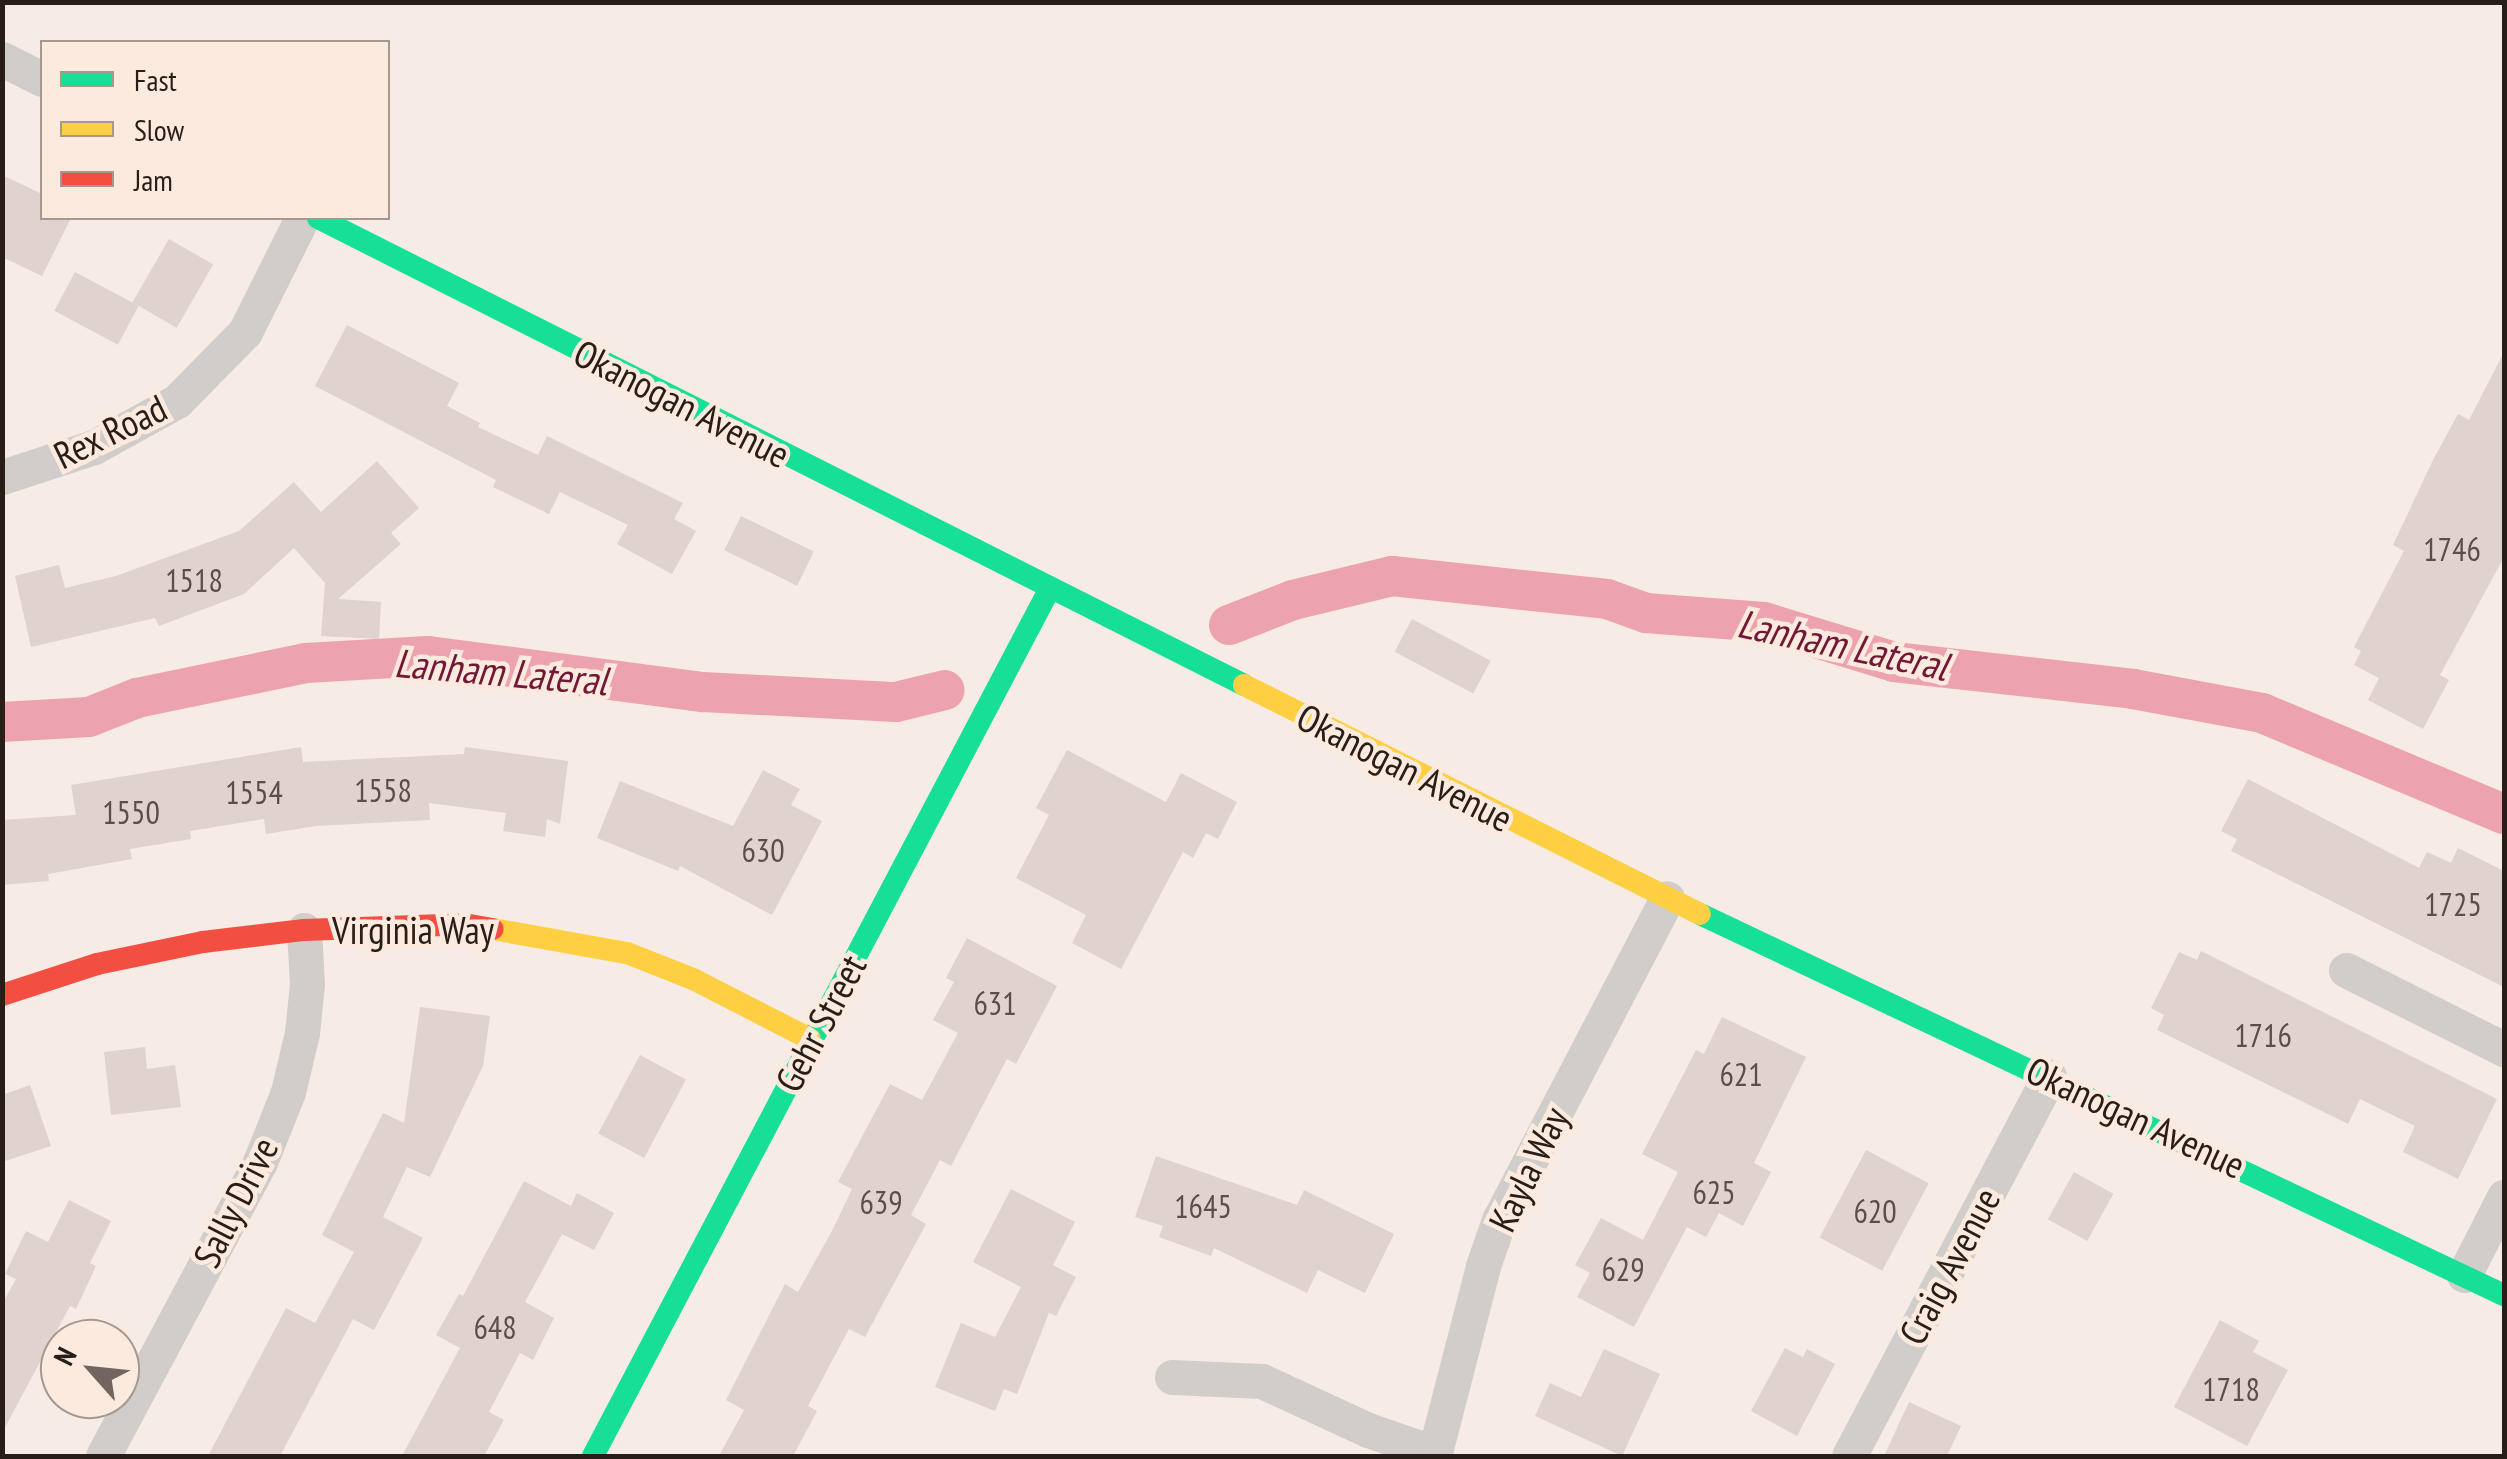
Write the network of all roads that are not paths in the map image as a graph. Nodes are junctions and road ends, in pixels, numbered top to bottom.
1 (2, 59) edge
2 (40, 78) edge
3 (301, 220) edge
4 (322, 220) edge
5 (2, 477) edge
6 (1050, 590) junction
7 (1667, 898) junction
8 (304, 930) junction
9 (2346, 970) dead end
10 (2, 994) edge
11 (810, 1039) junction
12 (2504, 1050) edge
13 (2049, 1076) junction
14 (2504, 1197) edge
15 (2464, 1275) junction
16 (2504, 1295) edge
17 (1172, 1377) dead end
18 (1434, 1455) edge
19 (103, 1456) edge
20 (593, 1456) edge
21 (1848, 1456) edge

1 - 2 street
3 - 5 street, Rex Road
4 - 6 street, Okanogan Avenue
6 - 7 street, Okanogan Avenue
6 - 11 street, Gehr Street
7 - 13 street, Okanogan Avenue
7 - 18 street, Kayla Way
8 - 10 street, Virginia Way
8 - 11 street, Virginia Way
8 - 19 street, Sally Drive
9 - 12 street
11 - 20 street, Gehr Street
13 - 15 street, Okanogan Avenue
13 - 21 street, Craig Avenue
14 - 15 street
15 - 16 street, Okanogan Avenue
17 - 18 street

